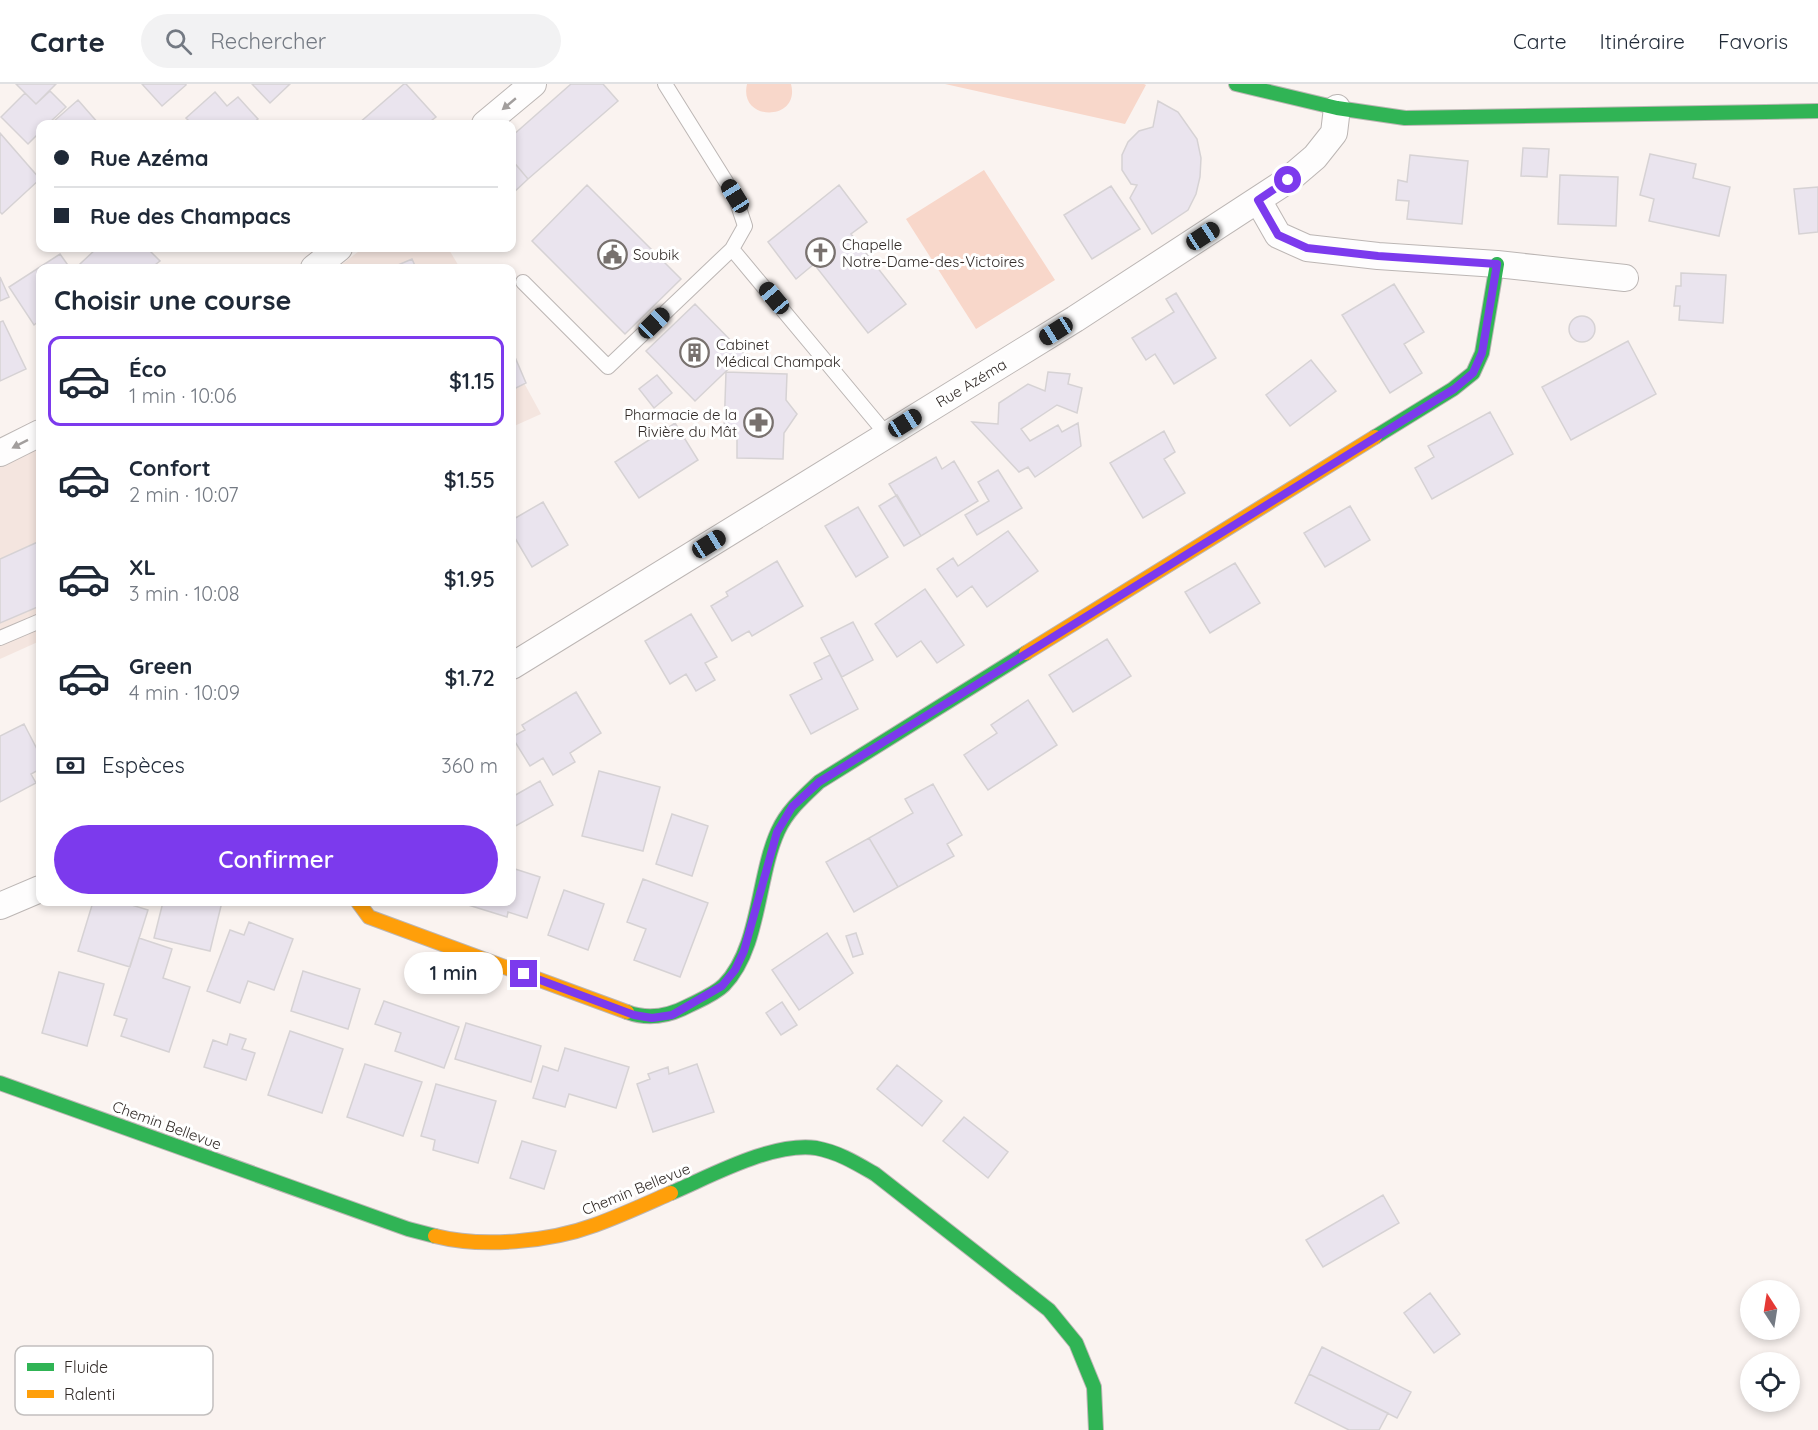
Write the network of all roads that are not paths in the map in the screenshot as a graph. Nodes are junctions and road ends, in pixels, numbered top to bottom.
1 (533, 84) edge
2 (665, 84) edge
3 (1236, 84) edge
4 (1337, 108) junction
5 (1818, 111) edge
6 (490, 120) edge
7 (1258, 200) junction
8 (732, 249) junction
9 (334, 252) edge
10 (319, 264) edge
11 (1497, 264) junction
12 (1625, 278) dead end
13 (523, 282) dead end
14 (36, 435) edge
15 (887, 435) junction
16 (0, 453) edge
17 (36, 623) edge
18 (0, 638) edge
19 (516, 664) edge
20 (36, 891) edge
21 (0, 906) edge
22 (361, 906) edge
23 (0, 1083) edge
24 (1096, 1430) edge

1 -> 6 street
2 - 8 lane
3 - 4 street
4 - 5 street
4 - 7 street, Rue Azéma
7 - 11 street
7 - 15 street, Rue Azéma
8 - 13 lane
8 - 15 lane
9 - 10 street
11 - 12 street
11 - 22 street
14 -> 16 street
15 - 19 street, Rue Azéma
17 - 18 lane
20 - 21 street
23 - 24 street, Chemin Bellevue

